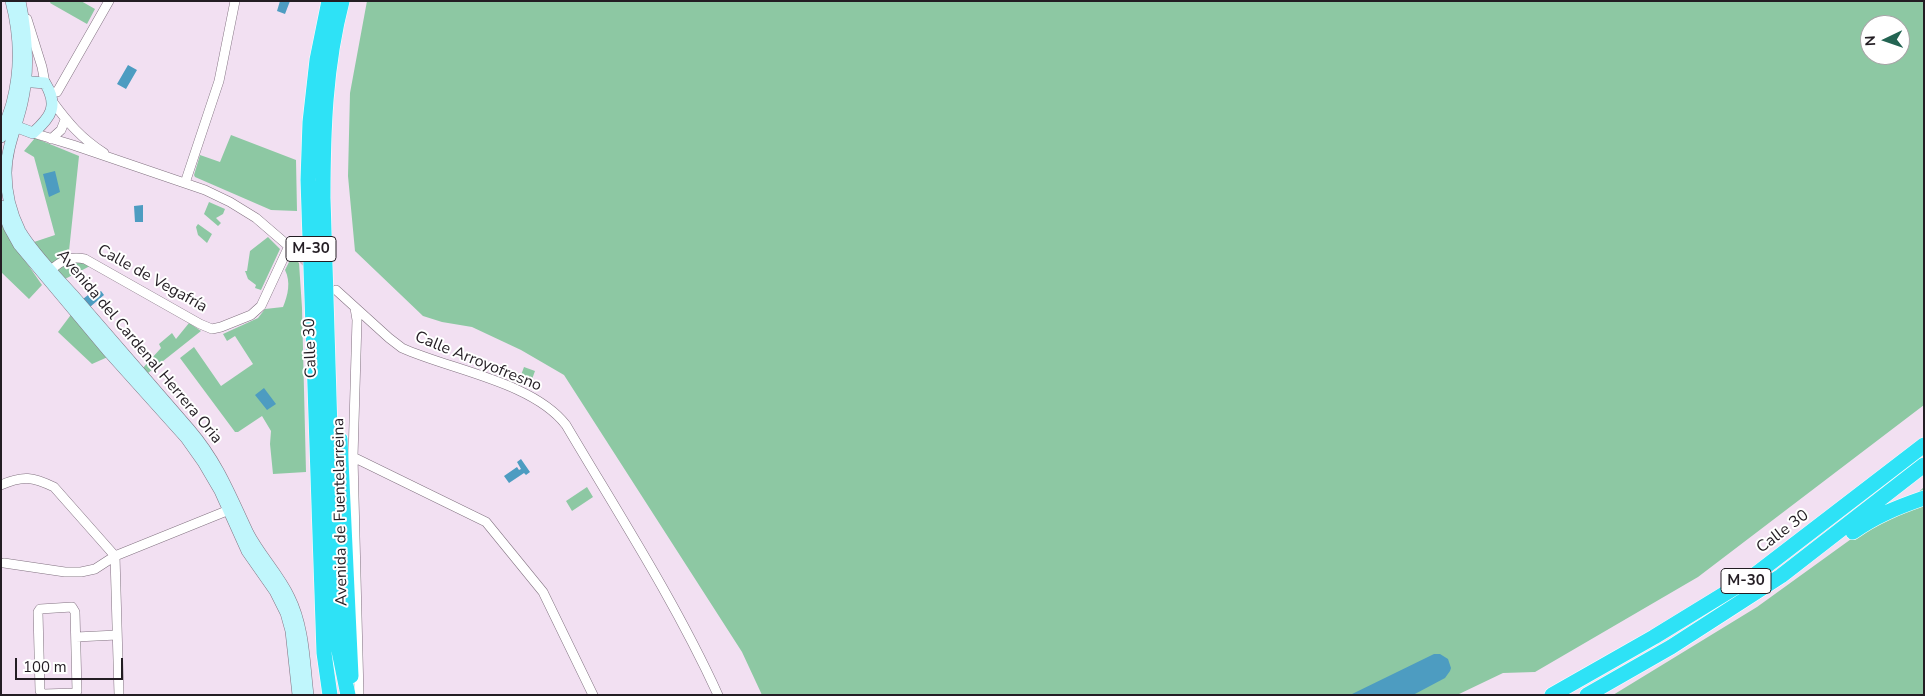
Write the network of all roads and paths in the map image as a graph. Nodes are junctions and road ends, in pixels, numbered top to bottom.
1 (11, 1) edge
2 (109, 1) edge
3 (235, 1) edge
4 (329, 1) edge
5 (342, 1) edge
6 (21, 6) edge
7 (21, 81) junction
8 (49, 92) junction
9 (6, 120) edge
10 (65, 120) junction
11 (33, 133) junction
12 (79, 134) junction
13 (1, 137) edge
14 (51, 139) junction
15 (73, 145) junction
16 (112, 159) junction
17 (185, 183) junction
18 (1, 206) edge
19 (51, 270) junction
20 (331, 286) junction
21 (355, 307) junction
22 (364, 317) junction
23 (356, 328) junction
24 (1924, 445) edge
25 (353, 457) junction
26 (1924, 465) edge
27 (1, 485) edge
28 (1924, 498) edge
29 (229, 510) junction
30 (115, 556) junction
31 (4, 563) dead end
32 (1781, 576) junction
33 (118, 635) junction
34 (76, 637) junction
35 (325, 665) junction
36 (119, 695) edge
37 (298, 695) edge
38 (308, 695) edge
39 (324, 695) edge
40 (330, 695) edge
41 (350, 695) edge
42 (359, 695) edge
43 (593, 695) edge
44 (718, 695) edge
45 (1552, 695) edge
46 (1587, 695) edge

1 - 7 main road, Avenida del Cardenal Herrera Oria
2 - 8 street
3 - 17 street
4 - 35 highway, Calle 30 / M-30
5 - 20 highway, Calle 30 / M-30
6 - 7 main road, Avenida del Cardenal Herrera Oria
6 - 8 street, Avenida del Cardenal Herrera Oria
7 - 8 main road
7 - 9 main road, Avenida del Cardenal Herrera Oria
8 - 10 street
8 - 11 main road
9 - 11 main road
9 - 13 main road, Avenida del Cardenal Herrera Oria
9 - 19 main road, Avenida del Cardenal Herrera Oria
10 - 12 street
10 - 14 street
11 - 14 street
12 - 15 street
12 - 16 street
14 - 15 street
15 - 16 street
16 - 17 street
17 - 19 street, Calle de Vegafría
18 - 29 main road, Avenida del Cardenal Herrera Oria
19 - 38 main road, Avenida del Cardenal Herrera Oria
20 - 21 street, Calle Arroyofresno
20 - 41 highway
20 - 41 highway, Calle 30 / M-30
21 - 22 street, Calle Arroyofresno
21 - 23 street, Avenida de Fuentelarreina
22 - 23 street
22 - 44 street, Calle Arroyofresno
23 - 25 street, Avenida de Fuentelarreina
24 - 45 highway, Calle 30 / M-30
25 - 42 street, Avenida de Fuentelarreina
25 - 43 street
26 - 32 highway, Calle 30 / M-30
27 - 30 street
28 - 32 highway
29 - 30 street
29 - 37 main road, Avenida del Cardenal Herrera Oria
30 - 31 street
30 - 33 street
32 - 46 highway, Calle 30 / M-30
33 - 34 street
33 - 36 street
34 - 34 street
35 - 39 highway
35 - 40 highway, Calle 30 / M-30

